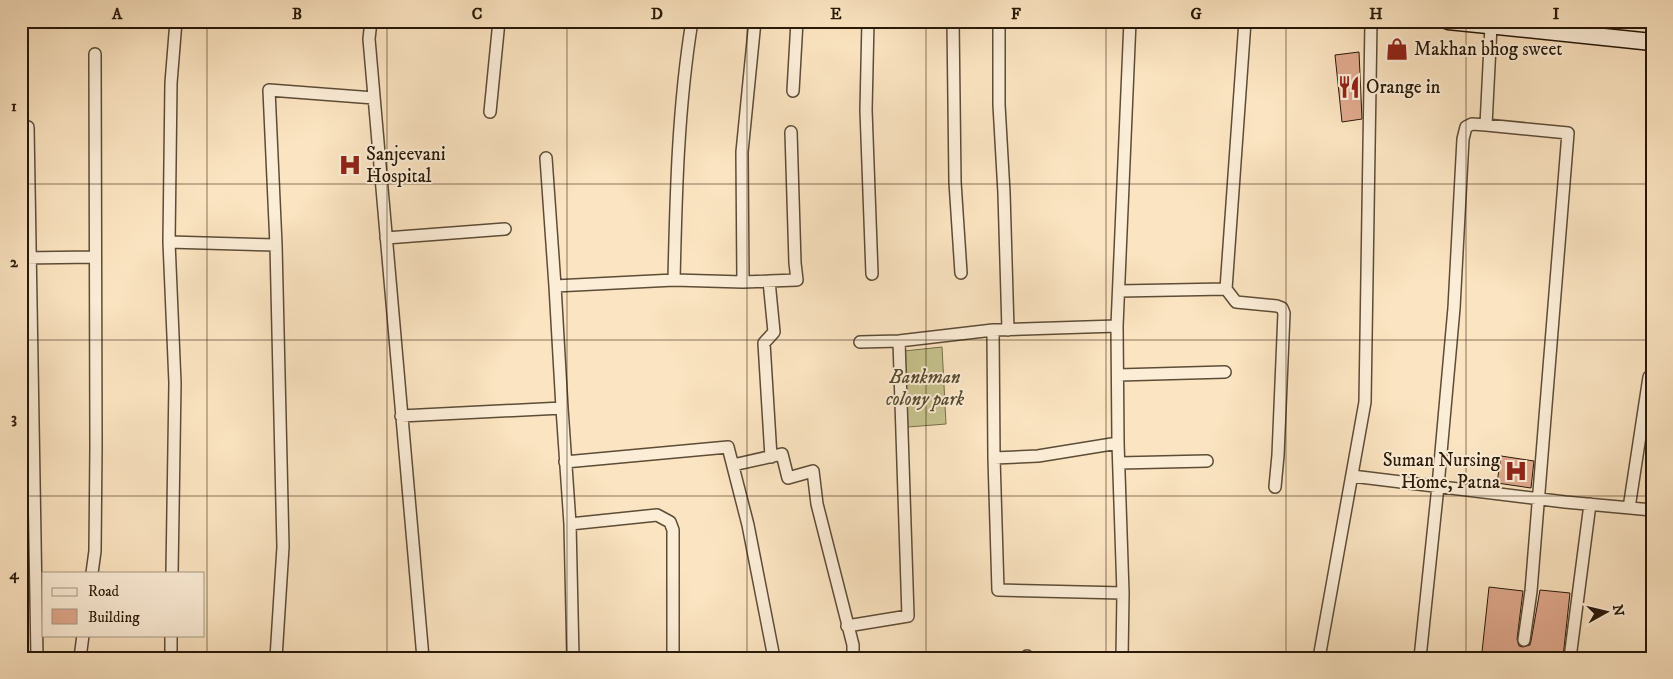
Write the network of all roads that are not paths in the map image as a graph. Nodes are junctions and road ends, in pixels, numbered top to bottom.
1 (176, 21) edge
2 (371, 21) edge
3 (499, 21) edge
4 (692, 21) edge
5 (755, 21) edge
6 (797, 21) edge
7 (868, 21) edge
8 (953, 21) edge
9 (999, 21) edge
10 (1130, 21) edge
11 (1245, 21) edge
12 (1371, 21) edge
13 (1448, 21) edge
14 (1491, 26) junction
15 (1652, 42) edge
16 (95, 54) dead end
17 (793, 91) dead end
18 (374, 98) junction
19 (490, 112) dead end
20 (1486, 125) junction
21 (28, 127) dead end
22 (791, 132) dead end
23 (546, 158) dead end
24 (505, 229) dead end
25 (386, 238) junction
26 (170, 242) junction
27 (276, 245) junction
28 (95, 257) junction
29 (25, 258) edge
30 (961, 273) dead end
31 (872, 274) dead end
32 (674, 280) junction
33 (769, 281) junction
34 (743, 282) junction
35 (555, 286) junction
36 (1226, 290) junction
37 (1119, 291) junction
38 (1117, 326) junction
39 (993, 330) junction
40 (1008, 330) junction
41 (899, 341) junction
42 (860, 342) dead end
43 (1225, 372) dead end
44 (1118, 375) junction
45 (1649, 377) dead end
46 (562, 408) junction
47 (401, 416) junction
48 (1118, 442) junction
49 (771, 457) junction
50 (994, 458) junction
51 (1207, 461) dead end
52 (566, 462) junction
53 (1119, 463) junction
54 (733, 465) junction
55 (1352, 476) junction
56 (1438, 486) junction
57 (1275, 487) dead end
58 (1539, 499) junction
59 (1590, 504) junction
60 (1629, 508) junction
61 (1652, 510) edge
62 (570, 524) junction
63 (92, 572) edge
64 (172, 572) edge
65 (1123, 593) junction
66 (847, 626) junction
67 (83, 636) edge
68 (171, 636) edge
69 (1524, 640) dead end
70 (37, 658) edge
71 (80, 658) edge
72 (171, 658) edge
73 (276, 658) edge
74 (423, 658) edge
75 (573, 658) edge
76 (673, 658) edge
77 (774, 658) edge
78 (853, 658) edge
79 (1122, 658) edge
80 (1319, 658) edge
81 (1420, 658) edge
82 (1570, 658) edge

1 - 26 street
2 - 18 street
3 - 19 street
4 - 32 street
5 - 34 street
6 - 17 street
7 - 31 street
8 - 30 street
9 - 40 street
10 - 37 street
11 - 36 street
12 - 55 street
13 - 14 street
14 - 15 street
14 - 20 street
16 - 28 street
18 - 25 street
18 - 27 street
20 - 56 street
20 - 58 street
21 - 29 street
22 - 33 street
23 - 35 street
24 - 25 street
25 - 47 street
26 - 27 street
26 - 64 street
27 - 73 street
28 - 29 street
28 - 63 street
29 - 70 street
32 - 34 street
32 - 35 street
33 - 34 street
33 - 49 street
35 - 46 street
36 - 37 street
36 - 57 street
37 - 38 street
38 - 40 street
38 - 44 street
39 - 40 street
39 - 41 street
39 - 50 street
41 - 42 street
41 - 66 street
43 - 44 street
44 - 48 street
45 - 60 street
46 - 47 street
46 - 52 street
47 - 74 street
48 - 50 street
48 - 53 street
49 - 54 street
49 - 66 street
50 - 65 street
51 - 53 street
52 - 54 street
52 - 62 street
53 - 65 street
54 - 77 street
55 - 56 street
55 - 80 street
56 - 58 street
56 - 81 street
58 - 59 street
58 - 69 street
59 - 60 street
59 - 82 street
60 - 61 street
62 - 75 street
62 - 76 street
65 - 79 street
66 - 78 street
67 - 71 street
68 - 72 street

